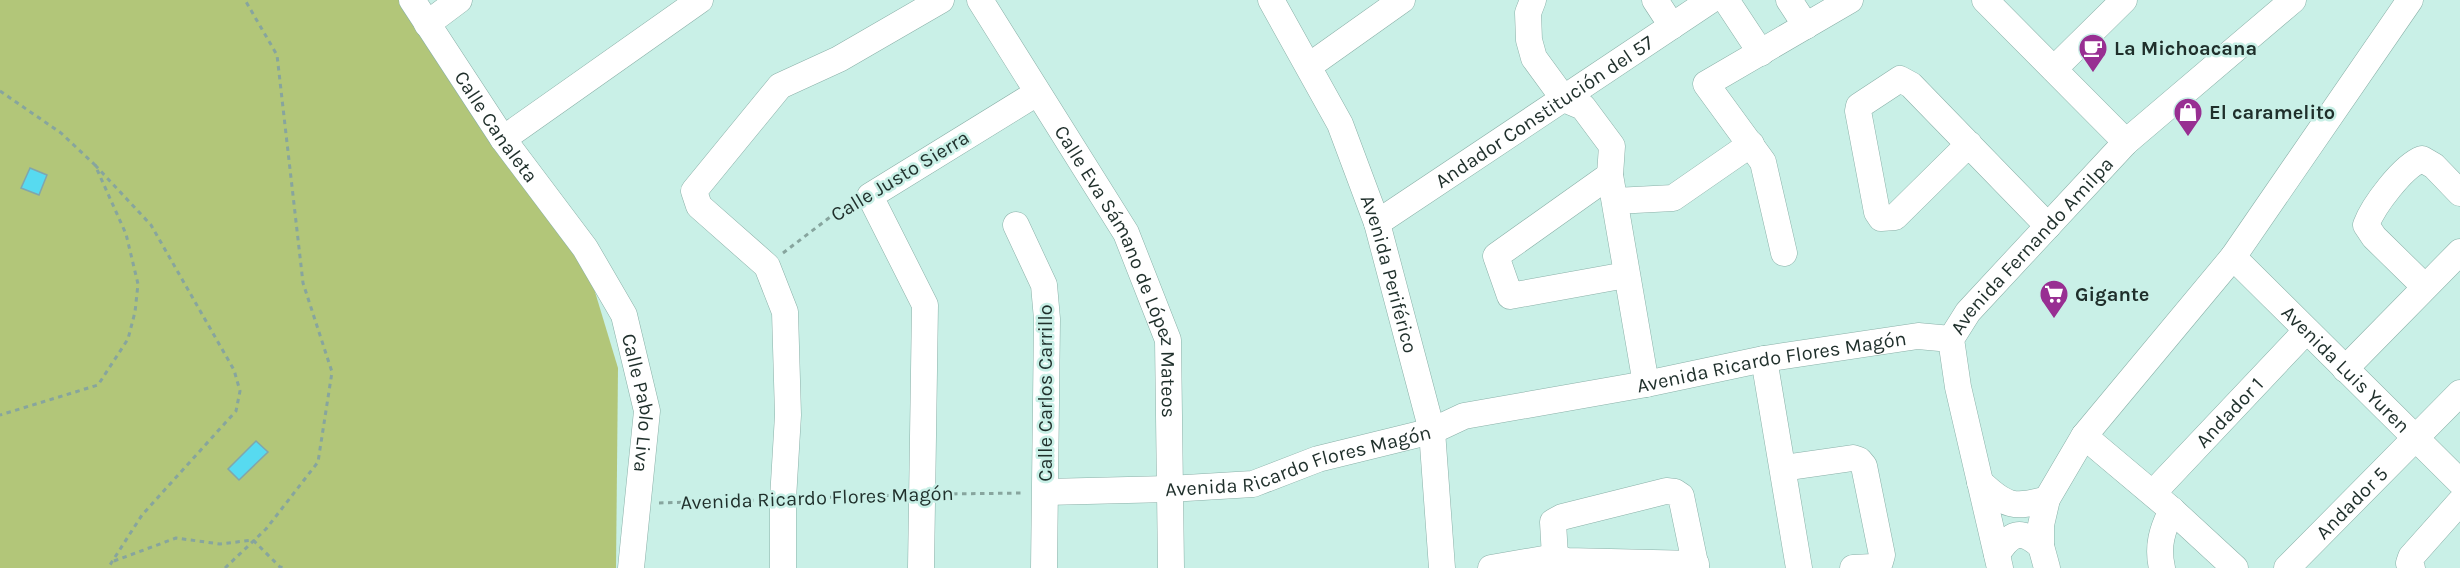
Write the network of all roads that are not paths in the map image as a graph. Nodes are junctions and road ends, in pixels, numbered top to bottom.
1 (412, 0) edge
2 (459, 0) edge
3 (700, 0) edge
4 (941, 0) edge
5 (980, 0) edge
6 (1272, 0) edge
7 (1400, 0) edge
8 (1533, 0) edge
9 (1655, 0) edge
10 (1711, 0) edge
11 (1726, 0) edge
12 (1789, 0) edge
13 (1850, 0) edge
14 (2124, 0) edge
15 (2293, 0) edge
16 (2406, 2) edge
17 (2001, 5) edge
18 (427, 24) junction
19 (1672, 26) junction
20 (1806, 26) junction
21 (1761, 53) junction
22 (1309, 66) junction
23 (2054, 69) junction
24 (1037, 93) junction
25 (1564, 99) junction
26 (503, 139) junction
27 (2126, 142) junction
28 (1751, 144) junction
29 (1968, 144) junction
30 (1610, 175) junction
31 (2460, 193) edge
32 (1615, 201) junction
33 (1377, 224) junction
34 (1017, 225) dead end
35 (2048, 226) junction
36 (585, 248) joint
37 (2460, 252) edge
38 (1784, 253) dead end
39 (2233, 257) junction
40 (1626, 276) junction
41 (2425, 287) junction
42 (2306, 331) junction
43 (1951, 339) junction
44 (1764, 359) junction
45 (2345, 369) junction
46 (1646, 384) junction
47 (2460, 393) edge
48 (1432, 431) junction
49 (2084, 436) junction
50 (2416, 437) junction
51 (1783, 468) junction
52 (1980, 482) junction
53 (2460, 482) edge
54 (1169, 489) junction
55 (1046, 492) junction
56 (2047, 499) junction
57 (2162, 502) junction
58 (2460, 502) edge
59 (1555, 557) junction
60 (2044, 557) edge
61 (1999, 561) edge
62 (2410, 565) edge
63 (1696, 566) edge
64 (631, 568) edge
65 (783, 568) edge
66 (921, 568) edge
67 (1044, 568) edge
68 (1171, 568) edge
69 (1442, 568) edge
70 (1491, 568) edge
71 (1799, 568) edge
72 (1853, 568) edge
73 (2162, 568) edge
74 (2235, 568) edge
75 (2287, 568) edge

1 - 18 street, Calle Canaleta
2 - 18 street
3 - 26 street
4 - 65 street
5 - 24 street, Calle Eva Sámano de López Mateos
6 - 22 street, Avenida Periférico
7 - 22 street
8 - 25 street
9 - 19 street
10 - 19 street, Andador Constitución del 57
11 - 21 street
12 - 20 street
13 - 20 street
14 - 23 street
15 - 27 street, Avenida Fernando Amilpa
16 - 39 street
17 - 23 street
18 - 26 street, Calle Canaleta
19 - 25 street, Andador Constitución del 57
20 - 21 street
21 - 28 street
22 - 33 street, Avenida Periférico
23 - 27 street
24 - 54 street, Calle Eva Sámano de López Mateos
24 - 66 street, Calle Justo Sierra
25 - 30 street
25 - 33 street, Andador Constitución del 57
26 - 36 street, Calle Canaleta
27 - 35 street, Avenida Fernando Amilpa
28 - 32 street
28 - 38 street
29 - 29 street
29 - 35 street
30 - 32 street
30 - 40 street
31 - 41 street
32 - 40 street
33 - 48 street, Avenida Periférico
34 - 55 street, Calle Carlos Carrillo
35 - 43 street, Avenida Fernando Amilpa
36 - 64 street, Calle Pablo Liva
37 - 41 street
39 - 42 street, Avenida Luis Yuren
39 - 49 street
40 - 46 street
41 - 45 street
42 - 45 street, Avenida Luis Yuren
42 - 57 street, Andador 1
43 - 44 street, Avenida Ricardo Flores Magón
43 - 52 street, Avenida Fernando Amilpa
44 - 46 street, Avenida Ricardo Flores Magón
44 - 51 street
45 - 50 street, Avenida Luis Yuren
46 - 48 street, Avenida Ricardo Flores Magón
47 - 50 street, Andador 5
48 - 54 street, Avenida Ricardo Flores Magón
48 - 69 street, Avenida Periférico
49 - 56 street
49 - 57 street
50 - 53 street, Avenida Luis Yuren
50 - 75 street, Andador 5
51 - 71 street
51 - 72 street
52 - 56 street
52 - 61 street, Avenida Fernando Amilpa
54 - 55 street, Avenida Ricardo Flores Magón
54 - 68 street, Calle Eva Sámano de López Mateos
55 - 67 street, Calle Carlos Carrillo
56 - 60 street
57 - 73 street
57 - 74 street
58 - 62 street
59 - 63 street
59 - 63 street
59 - 70 street
60 - 61 street

